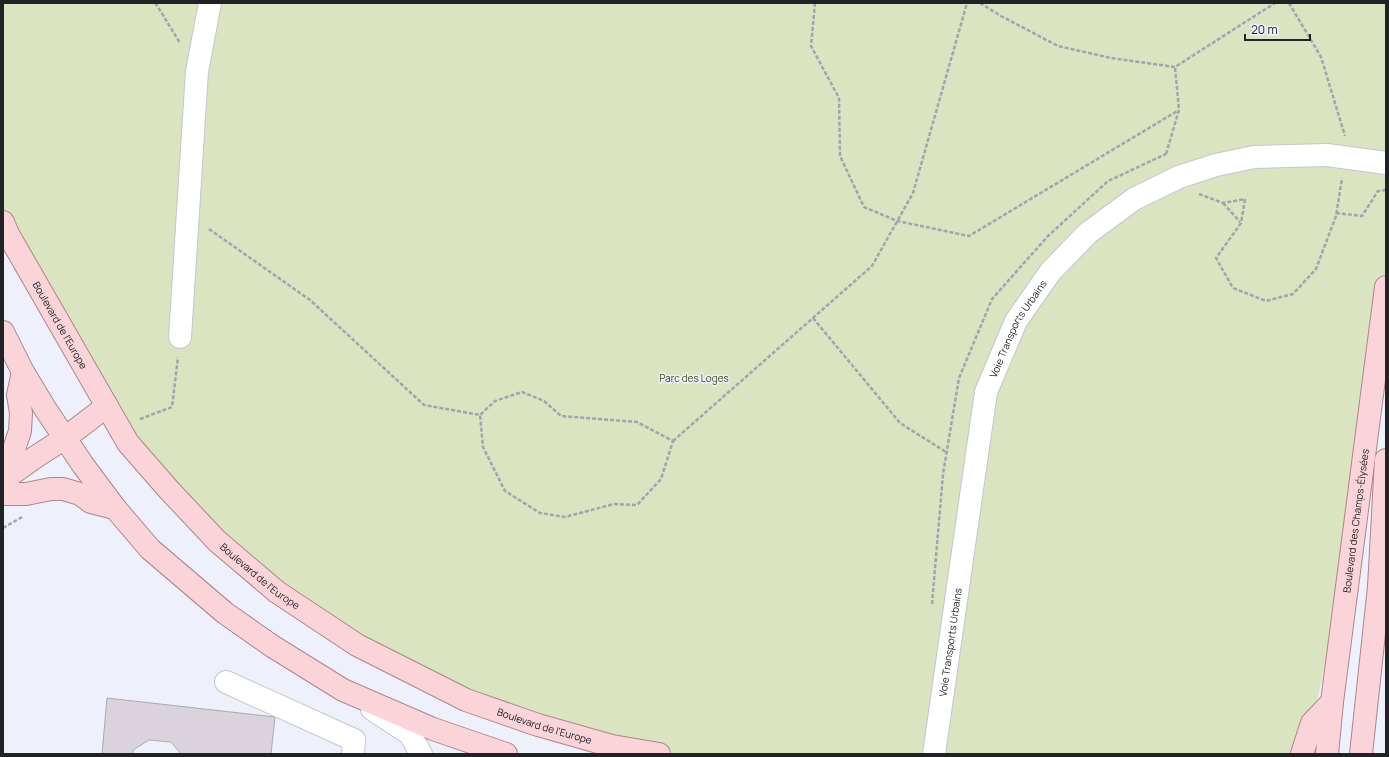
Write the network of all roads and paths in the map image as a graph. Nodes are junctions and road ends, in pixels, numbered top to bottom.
1 (155, 3) edge
2 (210, 3) edge
3 (815, 3) edge
4 (967, 3) edge
5 (980, 3) edge
6 (1275, 3) edge
7 (1289, 3) edge
8 (1175, 67) junction
9 (197, 71) junction
10 (1179, 110) junction
11 (1345, 137) dead end
12 (1386, 163) edge
13 (1342, 175) dead end
14 (1178, 177) junction
15 (1386, 190) edge
16 (1196, 193) dead end
17 (1223, 202) junction
18 (188, 213) junction
19 (1336, 213) junction
20 (897, 221) junction
21 (3, 222) edge
22 (1241, 223) junction
23 (1386, 287) edge
24 (813, 318) junction
25 (3, 332) edge
26 (180, 337) joint
27 (24, 372) junction
28 (107, 406) junction
29 (480, 415) junction
30 (136, 420) dead end
31 (65, 438) junction
32 (673, 441) junction
33 (946, 452) dead end
34 (1386, 460) edge
35 (8, 477) edge
36 (3, 494) edge
37 (115, 508) junction
38 (226, 682) dead end
39 (343, 690) junction
40 (1332, 702) junction
41 (935, 746) edge
42 (1362, 752) edge
43 (353, 754) edge
44 (421, 754) edge
45 (506, 754) edge
46 (659, 754) edge
47 (1302, 754) edge
48 (1327, 754) edge

1 - 9 path
2 - 9 street
3 - 20 path
4 - 20 path
5 - 8 path
6 - 8 path
7 - 11 path
8 - 10 path
9 - 18 street
10 - 14 path
10 - 20 path
12 - 14 street, Voie Transports Urbains, bridge
13 - 19 path
14 - 41 street, Voie Transports Urbains
15 - 19 path
16 - 17 path
17 - 22 path
17 - 22 path
18 - 26 street
18 - 29 path
19 - 22 path
20 - 24 path
21 - 28 main road, Boulevard de l'Europe
23 - 40 main road, Boulevard des Champs-Élysées
24 - 32 path
24 - 33 path
25 - 27 main road
26 - 30 path
27 - 31 main road
27 - 35 main road
28 - 31 main road
28 - 46 main road, Boulevard de l'Europe
29 - 32 path
29 - 32 path
31 - 35 main road
31 - 37 main road
34 - 42 main road
36 - 37 main road
37 - 39 main road
38 - 43 street
39 - 44 street
39 - 45 main road
40 - 47 main road
40 - 48 main road, Boulevard des Champs-Élysées

